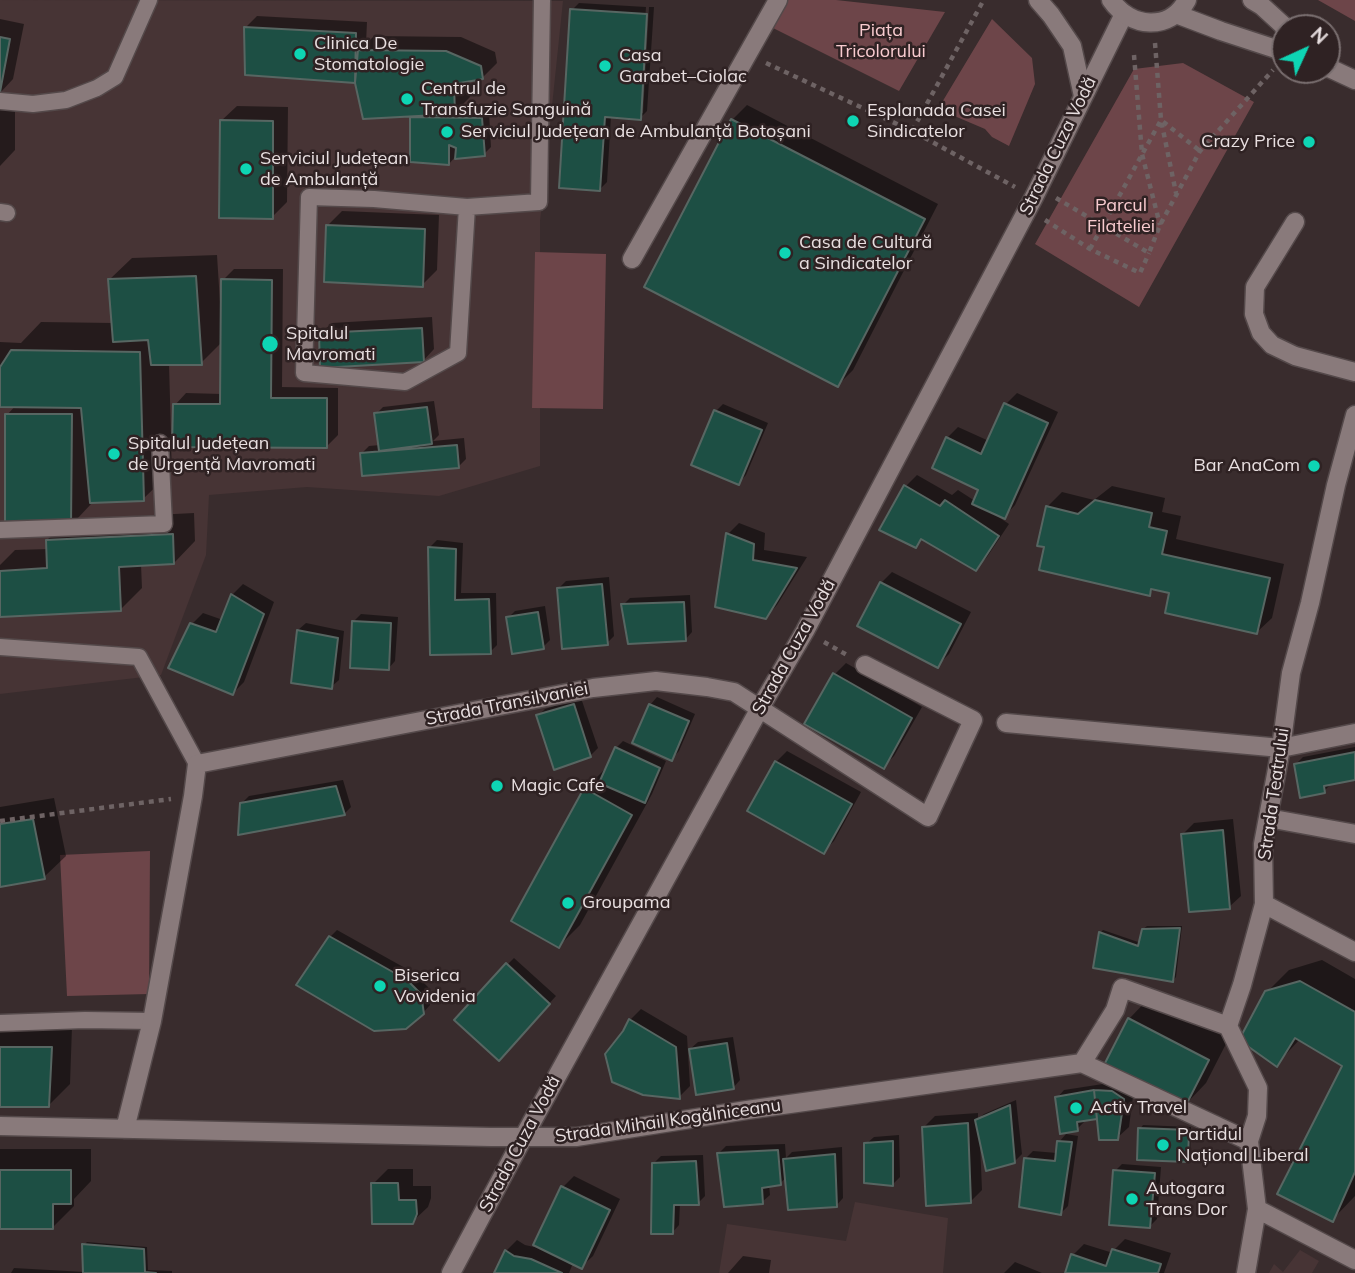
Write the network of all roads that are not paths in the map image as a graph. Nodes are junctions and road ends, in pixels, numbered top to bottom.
1 (149, 0) edge
2 (542, 0) edge
3 (778, 0) edge
4 (1038, 0) edge
5 (1111, 0) edge
6 (1252, 0) edge
7 (1182, 7) edge
8 (1271, 14) edge
9 (1124, 15) junction
10 (1271, 53) edge
11 (1083, 96) junction
12 (0, 101) edge
13 (467, 207) junction
14 (1295, 222) dead end
15 (632, 259) dead end
16 (1355, 372) edge
17 (1355, 415) edge
18 (160, 443) dead end
19 (0, 530) edge
20 (0, 647) edge
21 (865, 665) road end
22 (760, 708) junction
23 (1006, 723) dead end
24 (1355, 733) edge
25 (1281, 748) junction
26 (197, 764) junction
27 (1268, 818) junction
28 (1355, 834) edge
29 (1264, 904) junction
30 (1355, 952) edge
31 (152, 1021) junction
32 (0, 1023) edge
33 (1227, 1026) junction
34 (1082, 1063) junction
35 (0, 1126) edge
36 (125, 1129) junction
37 (523, 1138) junction
38 (1249, 1141) junction
39 (1257, 1209) junction
40 (1355, 1260) edge
41 (451, 1273) edge
42 (1246, 1273) edge

1 - 12 lane
2 - 13 lane
3 - 15 street
4 - 11 street
5 - 9 street
6 - 8 street
7 - 9 street
7 - 10 street
9 - 11 street, Strada Cuza Vodă
11 - 22 street, Strada Cuza Vodă
13 - 13 lane
14 - 16 street
17 - 25 street, Strada Teatrului
18 - 19 lane
20 - 26 lane
21 - 22 street, Strada Transilvaniei
22 - 26 street, Strada Transilvaniei
22 - 37 street, Strada Cuza Vodă
23 - 25 street
24 - 25 street
25 - 27 street, Strada Teatrului
26 - 31 street
27 - 28 street
27 - 29 street, Strada Teatrului
29 - 30 street
29 - 33 street, Strada Teatrului
31 - 32 lane
31 - 36 street
33 - 34 street
33 - 38 street
34 - 37 street, Strada Mihail Kogălniceanu
34 - 38 street
35 - 36 street, Strada Mihail Kogălniceanu
36 - 37 street, Strada Mihail Kogălniceanu
37 - 41 street, Strada Cuza Vodă
38 - 39 street
39 - 40 street
39 - 42 street

